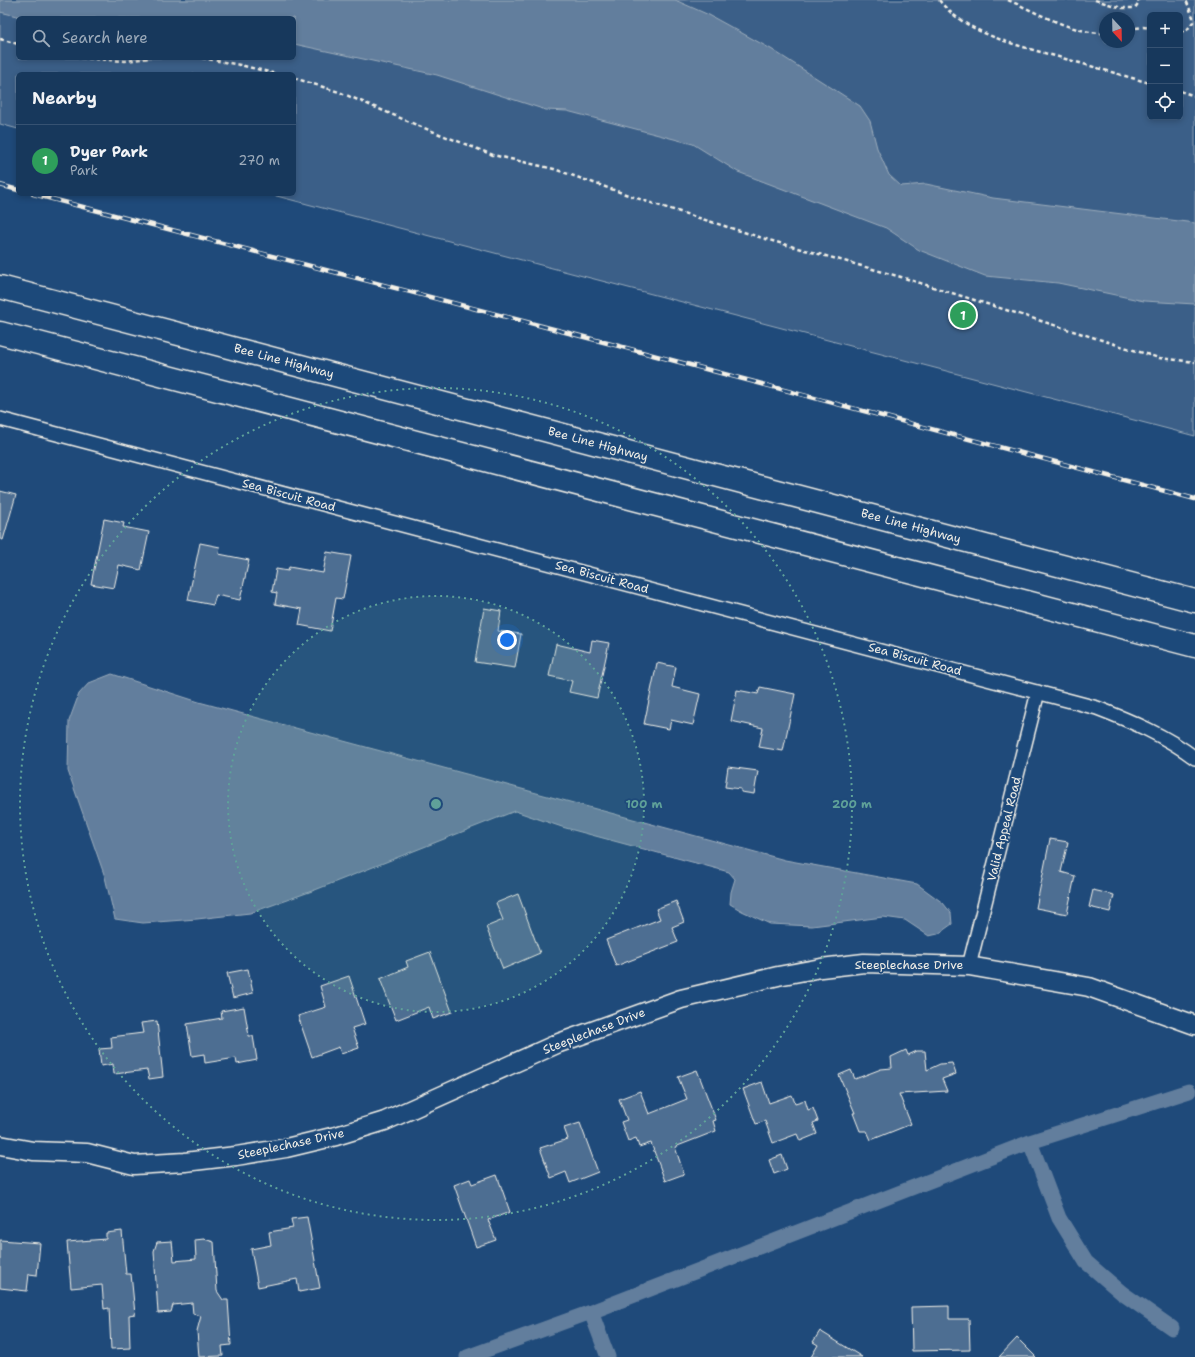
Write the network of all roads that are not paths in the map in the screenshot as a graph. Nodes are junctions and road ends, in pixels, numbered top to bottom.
1 (0, 287) edge
2 (0, 333) edge
3 (0, 419) edge
4 (1195, 601) edge
5 (1195, 646) edge
6 (1038, 692) junction
7 (1195, 758) edge
8 (969, 966) junction
9 (1195, 1025) edge
10 (0, 1145) edge

1 - 4 highway, Bee Line Highway
2 - 5 highway
3 - 6 street, Sea Biscuit Road
6 - 7 street, Sea Biscuit Road
6 - 8 street, Valid Appeal Road
8 - 9 street, Steeplechase Drive
8 - 10 street, Steeplechase Drive

